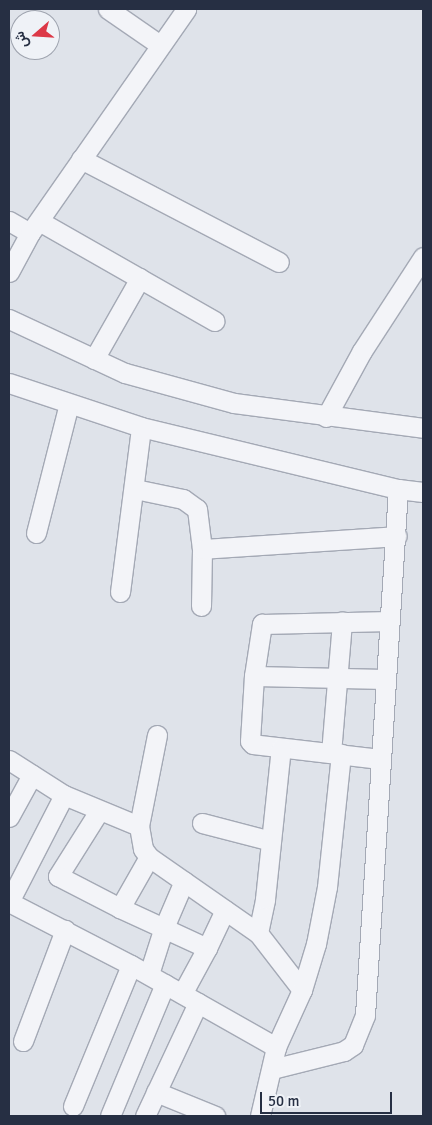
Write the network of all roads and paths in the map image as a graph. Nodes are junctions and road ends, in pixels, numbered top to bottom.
1 (108, 9) edge
2 (186, 9) edge
3 (160, 45) junction
4 (80, 159) junction
5 (9, 221) edge
6 (35, 227) junction
7 (423, 257) edge
8 (279, 262) dead end
9 (9, 272) edge
10 (140, 278) junction
11 (9, 319) edge
12 (214, 321) dead end
13 (94, 358) junction
14 (9, 383) edge
15 (68, 404) junction
16 (326, 416) junction
17 (141, 427) junction
18 (423, 428) edge
19 (135, 489) junction
20 (398, 490) junction
21 (423, 492) edge
22 (36, 533) dead end
23 (397, 536) junction
24 (202, 549) junction
25 (120, 592) dead end
26 (201, 606) dead end
27 (342, 621) junction
28 (390, 621) junction
29 (254, 676) junction
30 (338, 678) junction
31 (386, 679) junction
32 (157, 735) dead end
33 (281, 748) junction
34 (336, 754) junction
35 (380, 759) junction
36 (9, 760) edge
37 (32, 775) junction
38 (64, 795) junction
39 (99, 811) junction
40 (9, 818) edge
41 (202, 823) dead end
42 (139, 826) junction
43 (271, 841) junction
44 (149, 857) junction
45 (184, 881) junction
46 (9, 902) edge
47 (120, 908) junction
48 (226, 910) junction
49 (65, 930) junction
50 (163, 930) junction
51 (258, 933) junction
52 (207, 948) junction
53 (131, 964) junction
54 (157, 979) junction
55 (302, 990) junction
56 (190, 998) junction
57 (23, 1041) dead end
58 (276, 1047) junction
59 (272, 1069) junction
60 (156, 1092) junction
61 (73, 1106) dead end
62 (110, 1116) edge
63 (145, 1116) edge
64 (215, 1116) edge
65 (260, 1116) edge

1 - 3 street
2 - 3 street
3 - 4 street
4 - 6 street
4 - 8 street
5 - 6 street
6 - 9 street
6 - 10 street
7 - 16 street
10 - 12 street
10 - 13 street
11 - 13 street
13 - 16 street
14 - 15 street
15 - 17 street
15 - 22 street
16 - 18 street
17 - 19 street
17 - 20 street
19 - 24 street
19 - 25 street
20 - 21 street
20 - 23 street
23 - 24 street
23 - 28 street
24 - 26 street
27 - 28 street
27 - 29 street
27 - 30 street
28 - 31 street
29 - 30 street
29 - 33 street
30 - 31 street
30 - 34 street
31 - 35 street
32 - 42 street
33 - 34 street
33 - 43 street
34 - 35 street
34 - 55 street
35 - 59 street
36 - 37 street
37 - 38 street
37 - 40 street
38 - 39 street
38 - 46 street
39 - 42 street
39 - 47 street
41 - 43 street
42 - 44 street
43 - 51 street
44 - 45 street
44 - 47 street
45 - 48 street
45 - 50 street
46 - 49 street
47 - 50 street
48 - 51 street
48 - 52 street
49 - 53 street
49 - 57 street
50 - 52 street
50 - 54 street
51 - 55 street
52 - 56 street
53 - 54 street
53 - 61 street
54 - 56 street
54 - 62 street
55 - 58 street
56 - 58 street
56 - 60 street
58 - 59 street
59 - 65 street
60 - 63 street
60 - 64 street

